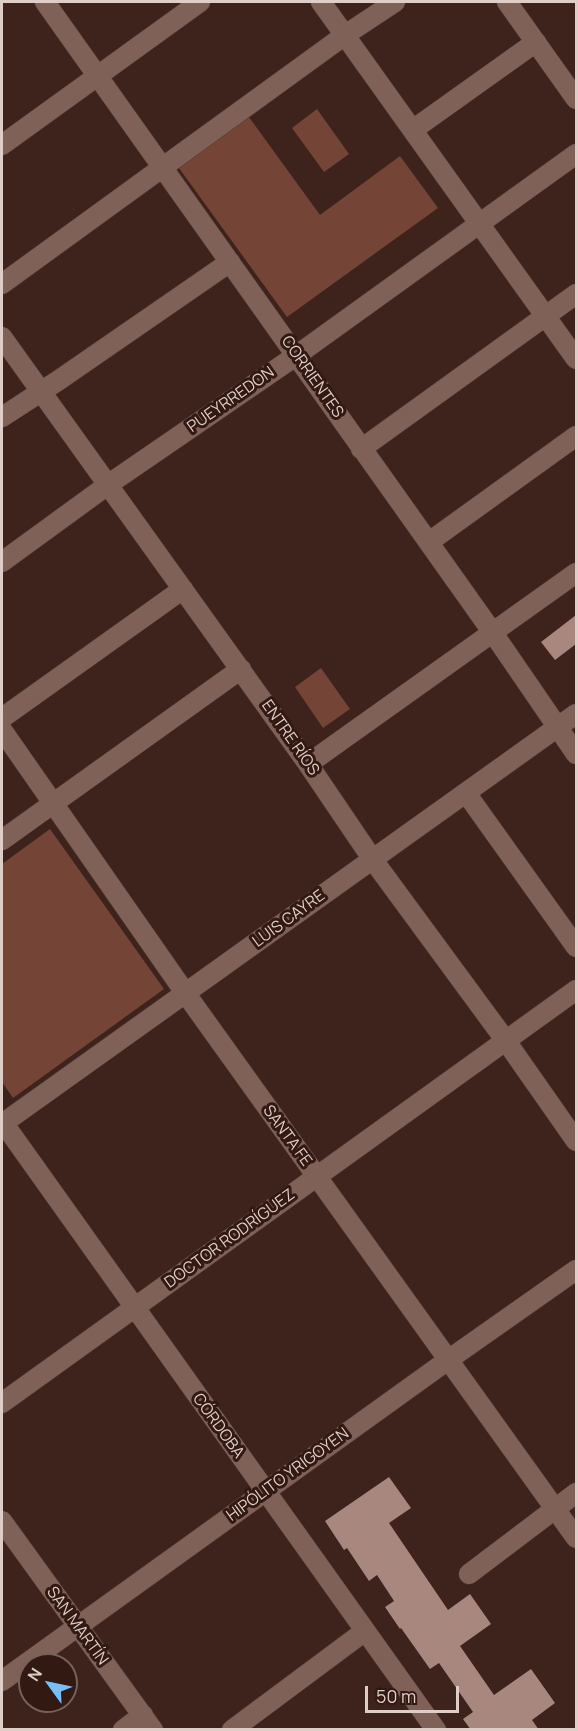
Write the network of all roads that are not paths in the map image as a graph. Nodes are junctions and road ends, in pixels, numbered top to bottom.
1 (45, 2) edge
2 (200, 2) edge
3 (321, 2) edge
4 (395, 2) edge
5 (507, 2) edge
6 (345, 35) junction
7 (536, 42) junction
8 (98, 77) junction
9 (576, 99) edge
10 (414, 129) junction
11 (2, 145) edge
12 (576, 154) edge
13 (163, 168) junction
14 (480, 223) junction
15 (230, 262) junction
16 (2, 284) edge
17 (576, 294) edge
18 (546, 316) junction
19 (2, 337) edge
20 (297, 355) junction
21 (576, 359) edge
22 (41, 390) junction
23 (2, 417) edge
24 (576, 436) edge
25 (362, 449) junction
26 (109, 484) junction
27 (429, 542) junction
28 (2, 562) edge
29 (576, 573) edge
30 (183, 589) junction
31 (493, 633) junction
32 (241, 669) junction
33 (576, 714) edge
34 (2, 718) edge
35 (558, 728) junction
36 (2, 730) edge
37 (576, 754) edge
38 (308, 764) junction
39 (466, 793) junction
40 (54, 803) junction
41 (2, 840) edge
42 (373, 860) junction
43 (576, 948) edge
44 (576, 990) edge
45 (186, 994) junction
46 (506, 1041) junction
47 (2, 1123) edge
48 (576, 1141) edge
49 (316, 1177) junction
50 (576, 1270) edge
51 (134, 1308) junction
52 (448, 1360) junction
53 (2, 1403) edge
54 (266, 1491) junction
55 (576, 1493) edge
56 (554, 1508) junction
57 (2, 1521) edge
58 (576, 1538) edge
59 (469, 1574) dead end
60 (77, 1626) junction
61 (365, 1631) junction
62 (2, 1681) edge
63 (148, 1722) edge
64 (123, 1730) edge
65 (232, 1730) edge
66 (436, 1730) edge

1 - 8 street, CORRIENTES
2 - 8 street
3 - 6 street
4 - 6 street
5 - 7 street
6 - 10 street
6 - 13 street
7 - 9 street
7 - 10 street
8 - 11 street
8 - 13 street, CORRIENTES
10 - 14 street
12 - 14 street, PUEYRREDON
13 - 15 street, CORRIENTES
13 - 16 street
14 - 18 street
14 - 20 street, PUEYRREDON
15 - 20 street, CORRIENTES
15 - 22 street
17 - 18 street
18 - 21 street
18 - 25 street
19 - 22 street, ENTRE RÍOS
20 - 25 street, CORRIENTES
20 - 26 street, PUEYRREDON
22 - 23 street
22 - 26 street, ENTRE RÍOS
24 - 27 street
25 - 27 street, CORRIENTES
26 - 28 street, PUEYRREDON
26 - 30 street, ENTRE RÍOS
27 - 31 street, CORRIENTES
29 - 31 street
30 - 32 street, ENTRE RÍOS
30 - 34 street
31 - 35 street, CORRIENTES
31 - 38 street
32 - 38 street, ENTRE RÍOS
32 - 40 street
33 - 35 street, LUIS CAYRE
35 - 37 street, CORRIENTES
35 - 39 street, LUIS CAYRE
36 - 40 street, SANTA FE
38 - 42 street, ENTRE RÍOS
39 - 42 street, LUIS CAYRE
39 - 43 street
40 - 41 street
40 - 45 street, SANTA FE
42 - 45 street, LUIS CAYRE
42 - 46 street, ENTRE RÍOS
44 - 46 street, DOCTOR RODRÍGUEZ
45 - 47 street, LUIS CAYRE
45 - 49 street, SANTA FE
46 - 48 street, ENTRE RÍOS
46 - 49 street, DOCTOR RODRÍGUEZ
47 - 51 street, CÓRDOBA
49 - 51 street, DOCTOR RODRÍGUEZ
49 - 52 street, SANTA FE
50 - 52 street, HIPÓLITO YRIGOYEN
51 - 53 street, DOCTOR RODRÍGUEZ
51 - 54 street, CÓRDOBA
52 - 54 street, HIPÓLITO YRIGOYEN
52 - 56 street, SANTA FE
54 - 60 street, HIPÓLITO YRIGOYEN
54 - 61 street, CÓRDOBA
55 - 56 street
56 - 58 street, SANTA FE
56 - 59 street
57 - 60 street, SAN MARTÍN
60 - 62 street, HIPÓLITO YRIGOYEN
60 - 63 street, SAN MARTÍN
61 - 65 street
61 - 66 street, CÓRDOBA
63 - 64 street

